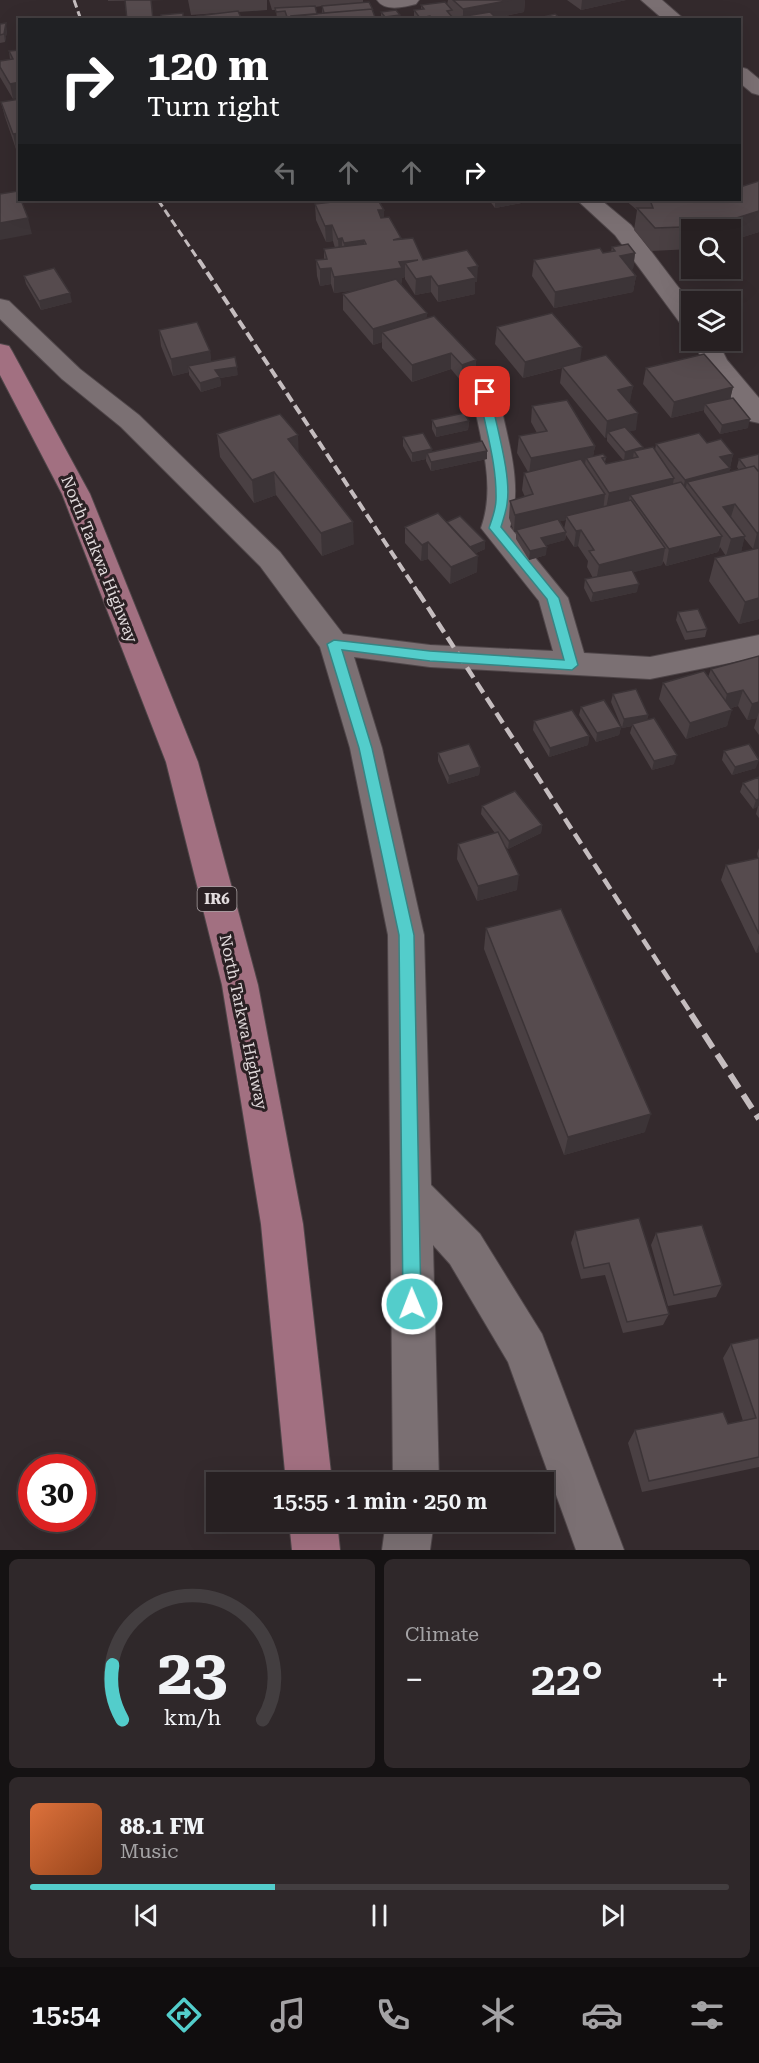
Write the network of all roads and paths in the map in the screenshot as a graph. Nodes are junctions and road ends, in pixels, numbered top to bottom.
1 (410, 0) edge
2 (650, 0) edge
3 (387, 1) edge
4 (403, 18) edge
5 (673, 18) edge
6 (741, 73) edge
7 (759, 89) edge
8 (589, 201) edge
9 (0, 306) edge
10 (681, 307) edge
11 (0, 351) edge
12 (710, 351) edge
13 (485, 392) dead end
14 (759, 415) edge
15 (334, 644) junction
16 (759, 646) edge
17 (572, 665) junction
18 (410, 1192) junction
19 (308, 1472) edge
20 (416, 1472) edge
21 (314, 1532) edge
22 (408, 1532) edge
23 (316, 1550) edge
24 (406, 1550) edge
25 (600, 1550) edge

1 - 3 street
2 - 5 street
3 - 4 street
6 - 7 street
8 - 10 street
9 - 15 street
11 - 19 main road, North Tarkwa Highway / IR6
12 - 14 street
13 - 17 street
15 - 17 street
15 - 18 street
16 - 17 street
18 - 20 street
18 - 25 street
21 - 23 main road
22 - 24 street

